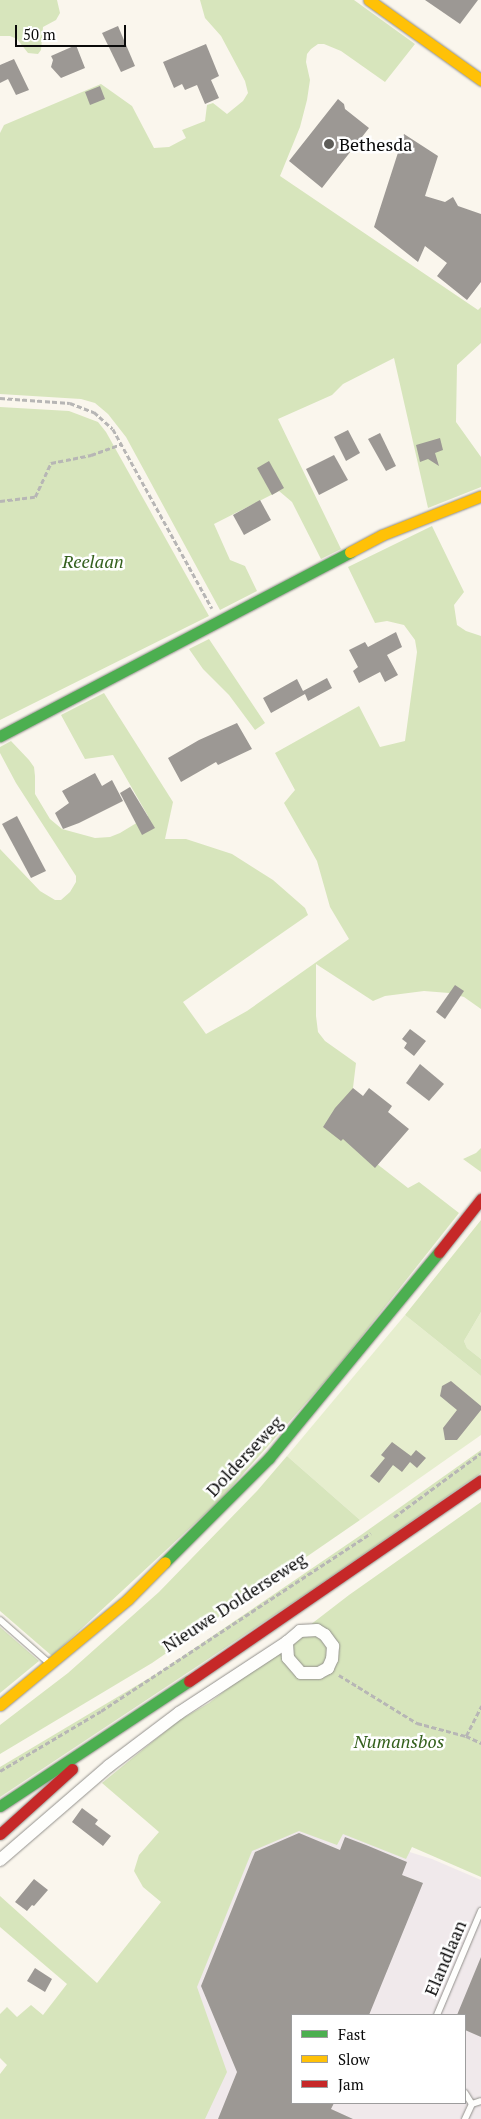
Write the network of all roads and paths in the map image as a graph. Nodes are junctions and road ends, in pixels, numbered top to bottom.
1 (370, 0) edge
2 (481, 80) edge
3 (0, 398) edge
4 (121, 444) junction
5 (481, 496) edge
6 (0, 501) edge
7 (219, 621) junction
8 (0, 736) edge
9 (481, 1199) edge
10 (481, 1453) edge
11 (481, 1480) edge
12 (388, 1522) dead end
13 (372, 1533) dead end
14 (0, 1620) edge
15 (287, 1642) junction
16 (50, 1664) junction
17 (328, 1668) junction
18 (0, 1705) edge
19 (481, 1706) edge
20 (108, 1736) junction
21 (466, 1736) junction
22 (481, 1743) edge
23 (0, 1771) edge
24 (0, 1806) edge
25 (0, 1834) edge
26 (0, 1860) edge
27 (481, 1912) edge
28 (437, 2014) edge
29 (466, 2095) edge
30 (481, 2101) edge
31 (472, 2104) junction
32 (465, 2119) edge

1 - 2 main road
3 - 4 path
4 - 6 path
4 - 7 path
5 - 7 main road
7 - 8 main road
9 - 16 main road, Dolderseweg
10 - 12 path
11 - 20 main road, Nieuwe Dolderseweg
13 - 23 path, Nieuwe Dolderseweg
14 - 16 lane
15 - 17 street
15 - 17 street
15 - 26 street
16 - 18 main road, Dolderseweg
17 - 21 path
19 - 21 path
20 - 24 main road, Nieuwe Dolderseweg
20 - 25 main road, Nieuwe Dolderseweg
21 - 22 path
27 - 28 lane, Elandlaan
29 - 31 lane
30 - 31 lane
31 - 32 lane

